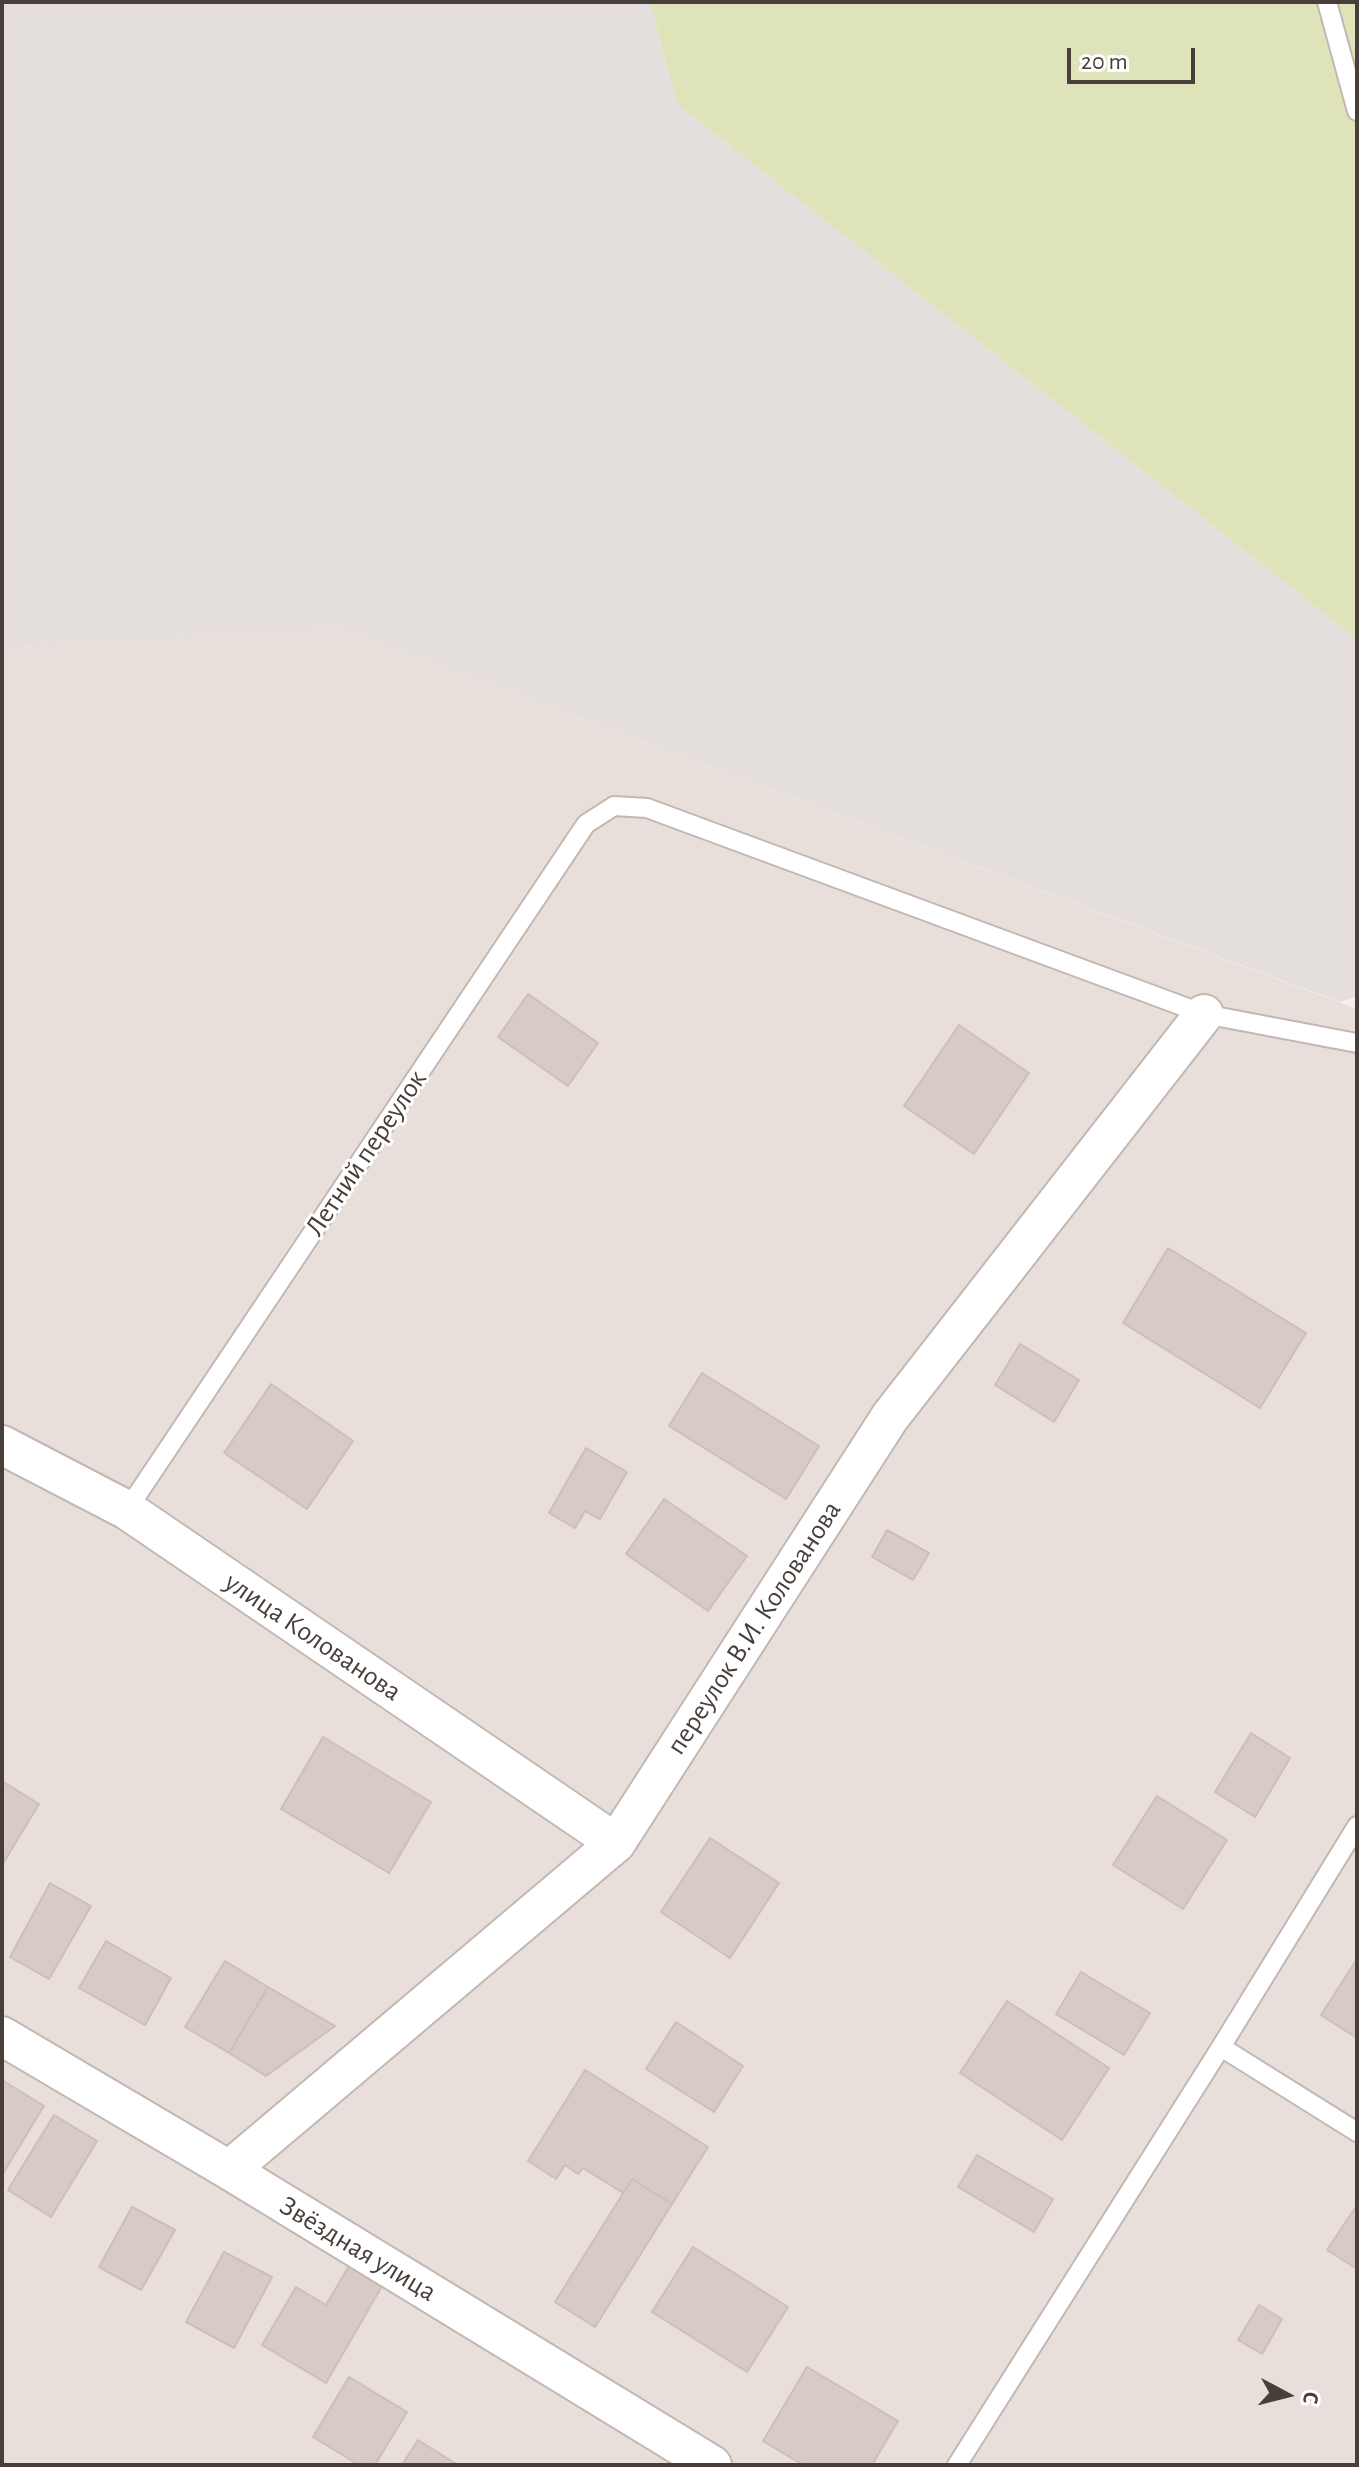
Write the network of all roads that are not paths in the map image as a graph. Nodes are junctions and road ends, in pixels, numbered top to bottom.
1 (1327, 2) edge
2 (1357, 111) edge
3 (1204, 1014) junction
4 (1357, 1043) edge
5 (2, 1445) edge
6 (127, 1510) junction
7 (1357, 1826) edge
8 (616, 1843) junction
9 (2, 2036) edge
10 (1221, 2047) junction
11 (1357, 2132) edge
12 (229, 2170) junction
13 (712, 2465) edge
14 (957, 2465) edge

1 - 2 lane
3 - 4 lane
3 - 6 lane, Летний переулок
3 - 8 street, переулок В.И. Колованова
5 - 6 street, улица Колованова
6 - 8 street, улица Колованова
7 - 10 lane
8 - 12 street, переулок В.И. Колованова
9 - 12 street, Звёздная улица
10 - 11 lane
10 - 14 lane
12 - 13 street, Звёздная улица

